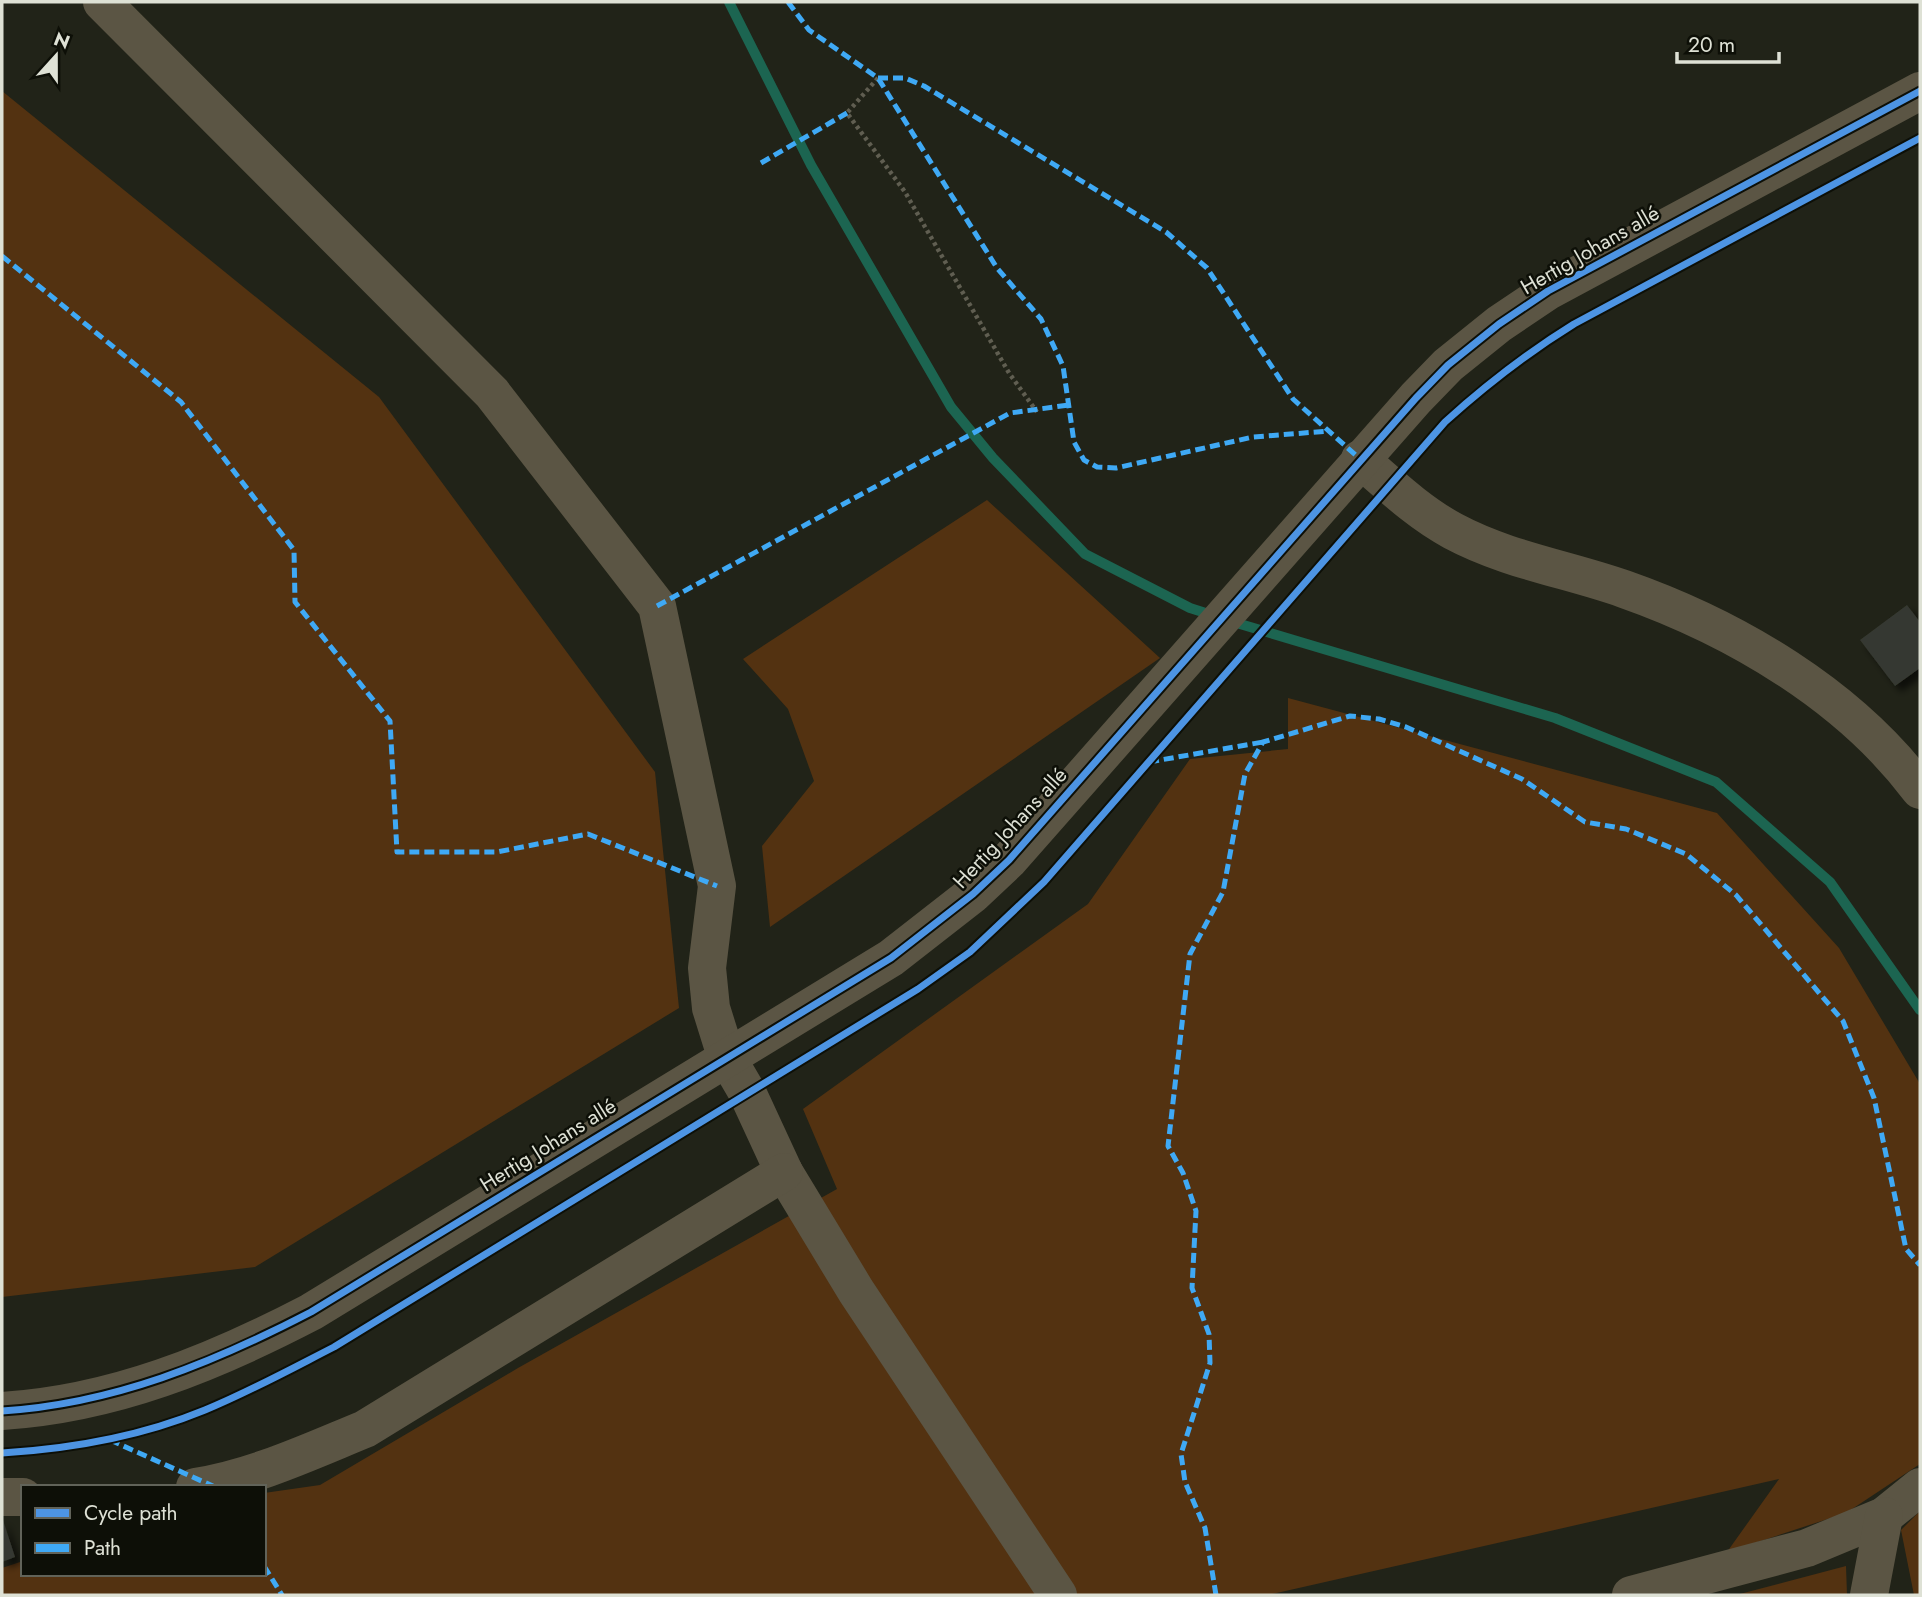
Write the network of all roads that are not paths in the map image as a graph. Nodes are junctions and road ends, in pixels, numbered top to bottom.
1 (102, 2) edge
2 (1920, 91) edge
3 (1360, 459) junction
4 (1918, 777) edge
5 (726, 1056) junction
6 (783, 1172) junction
7 (2, 1412) edge
8 (202, 1485) edge
9 (1920, 1486) edge
10 (2, 1497) edge
11 (21, 1497) edge
12 (1884, 1516) junction
13 (1058, 1595) edge
14 (1630, 1595) edge
15 (1869, 1595) edge

1 - 5 street
2 - 3 street, Hertig Johans allé
3 - 4 street
3 - 5 street, Hertig Johans allé
5 - 6 street
5 - 7 street, Hertig Johans allé
6 - 8 street
6 - 13 street
9 - 12 street
10 - 11 street
12 - 14 street
12 - 15 street

